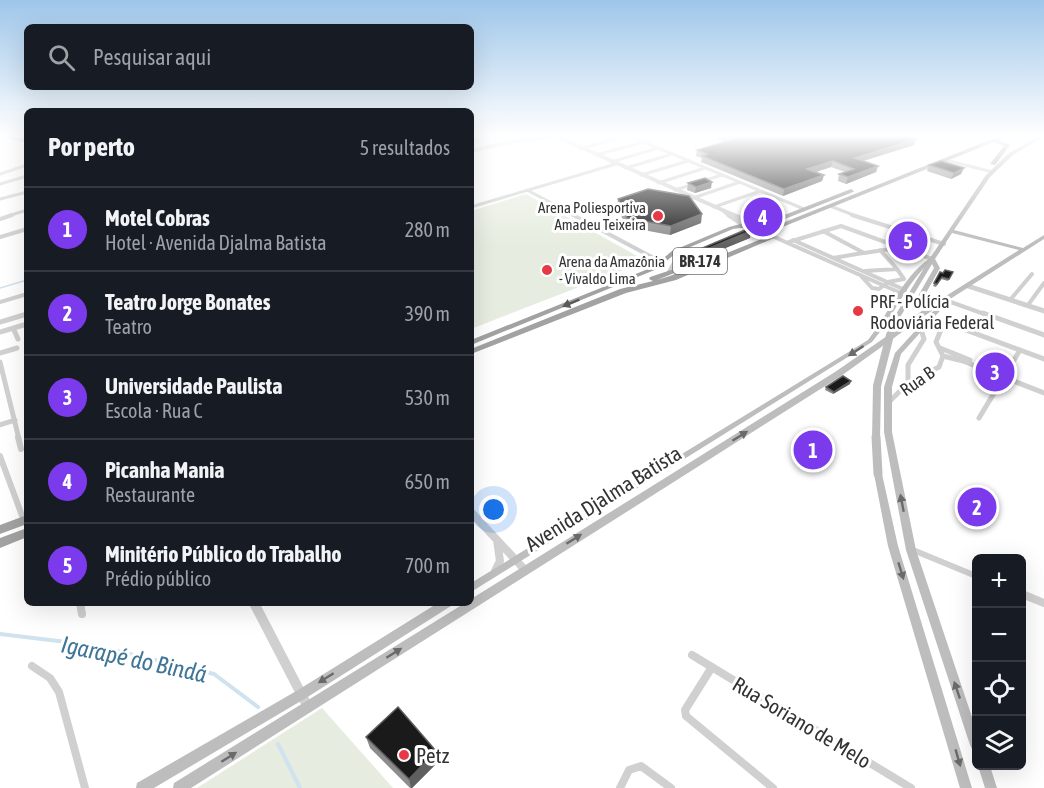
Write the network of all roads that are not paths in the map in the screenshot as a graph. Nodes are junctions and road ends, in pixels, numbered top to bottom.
1 (990, 173) edge
2 (579, 174) edge
3 (645, 174) edge
4 (687, 174) edge
5 (719, 174) edge
6 (896, 174) edge
7 (911, 174) edge
8 (641, 175) joint
9 (722, 175) junction
10 (24, 177) edge
11 (740, 182) junction
12 (658, 183) junction
13 (0, 184) edge
14 (526, 190) junction
15 (675, 190) junction
16 (760, 191) junction
17 (24, 193) edge
18 (693, 198) junction
19 (0, 199) edge
20 (474, 206) edge
21 (830, 206) junction
22 (714, 207) junction
23 (804, 209) junction
24 (24, 211) edge
25 (722, 211) junction
26 (0, 219) edge
27 (746, 229) junction
28 (24, 230) edge
29 (767, 231) junction
30 (823, 231) junction
31 (952, 231) junction
32 (737, 236) edge
33 (0, 237) edge
34 (1044, 237) edge
35 (791, 241) junction
36 (945, 242) junction
37 (899, 248) junction
38 (705, 249) edge
39 (880, 250) junction
40 (1024, 250) junction
41 (864, 253) junction
42 (1013, 257) junction
43 (833, 258) junction
44 (933, 259) junction
45 (827, 260) junction
46 (663, 263) junction
47 (897, 269) junction
48 (669, 272) junction
49 (860, 272) junction
50 (1032, 274) dead end
51 (1044, 283) edge
52 (886, 284) junction
53 (968, 286) junction
54 (623, 291) junction
55 (904, 292) junction
56 (24, 295) edge
57 (947, 299) junction
58 (1010, 300) junction
59 (0, 302) edge
60 (1028, 305) junction
61 (931, 308) junction
62 (1044, 310) edge
63 (24, 315) edge
64 (931, 317) junction
65 (0, 322) edge
66 (944, 322) junction
67 (24, 325) edge
68 (13, 328) junction
69 (921, 329) junction
70 (0, 332) edge
71 (1043, 333) edge
72 (18, 339) dead end
73 (474, 342) edge
74 (17, 348) dead end
75 (939, 348) junction
76 (1020, 350) junction
77 (474, 351) edge
78 (0, 353) edge
79 (943, 356) junction
80 (1044, 359) edge
81 (0, 362) edge
82 (1005, 377) junction
83 (908, 384) junction
84 (1044, 393) edge
85 (887, 405) junction
86 (979, 418) dead end
87 (15, 420) junction
88 (0, 425) edge
89 (21, 448) dead end
90 (0, 456) edge
91 (474, 515) edge
92 (24, 519) edge
93 (24, 524) edge
94 (24, 525) edge
95 (0, 530) edge
96 (497, 540) junction
97 (0, 543) edge
98 (911, 550) junction
99 (516, 560) junction
100 (525, 570) junction
101 (972, 574) edge
102 (491, 576) junction
103 (474, 586) edge
104 (1026, 596) edge
105 (474, 602) edge
106 (1044, 603) edge
107 (81, 606) edge
108 (256, 606) edge
109 (442, 606) edge
110 (468, 606) edge
111 (82, 614) dead end
112 (692, 655) dead end
113 (32, 666) dead end
114 (712, 667) junction
115 (302, 694) junction
116 (308, 707) junction
117 (972, 733) edge
118 (986, 770) edge
119 (85, 788) edge
120 (142, 788) edge
121 (179, 788) edge
122 (620, 788) edge
123 (671, 788) edge
124 (773, 788) edge
125 (911, 788) edge
126 (966, 788) edge
127 (991, 788) edge

1 - 31 main road
2 - 14 street
3 - 8 street
4 - 12 street
5 - 9 street
6 - 23 highway, BR-174
7 - 21 highway, BR-174
8 - 12 street
9 - 11 street
9 - 15 street
10 - 13 street
11 - 16 street
11 - 18 street
12 - 15 street
14 - 20 street
14 - 46 street
15 - 18 street
16 - 22 street
16 - 23 street
17 - 19 street
18 - 22 street
21 - 29 highway, BR-174
21 - 36 street
22 - 25 street
23 - 29 highway, BR-174
24 - 26 street
25 - 27 street
25 - 29 street
27 - 29 highway, BR-174
27 - 32 street
27 - 46 highway, BR-174
28 - 33 street
29 - 35 street
29 - 48 highway, BR-174
29 - 54 highway
30 - 35 street
30 - 37 street
30 - 41 street
31 - 36 main road
31 - 40 main road
34 - 40 main road, Avenida Djalma Batista
35 - 43 street
35 - 45 street
36 - 42 main road
36 - 44 main road
37 - 39 street
37 - 44 street
38 - 48 street
39 - 41 street
39 - 47 street
40 - 42 main road, Avenida Djalma Batista
41 - 43 street
42 - 53 main road, Avenida Djalma Batista
43 - 45 street
43 - 49 street
44 - 55 main road, Avenida Djalma Batista
44 - 61 main road
44 -> 126 main road, bridge
45 - 49 street
46 -> 73 highway, BR-174
47 - 49 street
47 - 52 street
48 - 54 highway, BR-174
49 - 52 street
49 - 52 street
50 - 58 street
51 - 60 street
52 - 55 street
53 - 57 main road, Avenida Djalma Batista
53 - 58 street
54 - 77 highway, BR-174
55 -> 99 main road, Avenida Djalma Batista
56 - 59 street
57 - 61 main road, Avenida Djalma Batista
57 - 64 main road
57 - 71 street
58 - 60 street
60 - 62 street
100 -> 61 main road, Avenida Djalma Batista
63 - 65 street
64 - 66 street
64 - 69 main road
66 - 75 street, Rua B
66 - 76 street
67 - 68 street
68 - 70 street
68 - 72 street
69 - 83 street
69 - 85 main road
74 - 78 street
75 - 79 street, Rua B
75 - 82 street
76 - 80 street
76 - 82 street
79 - 82 street
79 - 83 street, Rua B
81 - 87 street
82 - 84 street
82 - 86 street
83 - 85 street, Rua B
98 -> 85 main road
87 - 88 street
87 - 89 street
90 - 92 street
91 - 96 street
93 - 95 highway
94 - 97 highway
96 - 99 street
96 - 102 street
98 - 101 street
117 -> 98 main road
99 - 100 street
99 - 102 main road, Avenida Djalma Batista
105 -> 100 main road, Avenida Djalma Batista
102 - 103 main road, Avenida Djalma Batista
104 - 106 street
107 - 111 street
108 - 115 street
109 -> 115 main road
116 -> 110 main road, Avenida Djalma Batista
112 - 114 street, Rua Soriano de Melo
113 - 119 street
114 - 124 street
114 - 125 street, Rua Soriano de Melo
115 - 116 street
115 - 120 main road
121 -> 116 main road, Avenida Djalma Batista
118 - 127 main road
122 - 123 street

